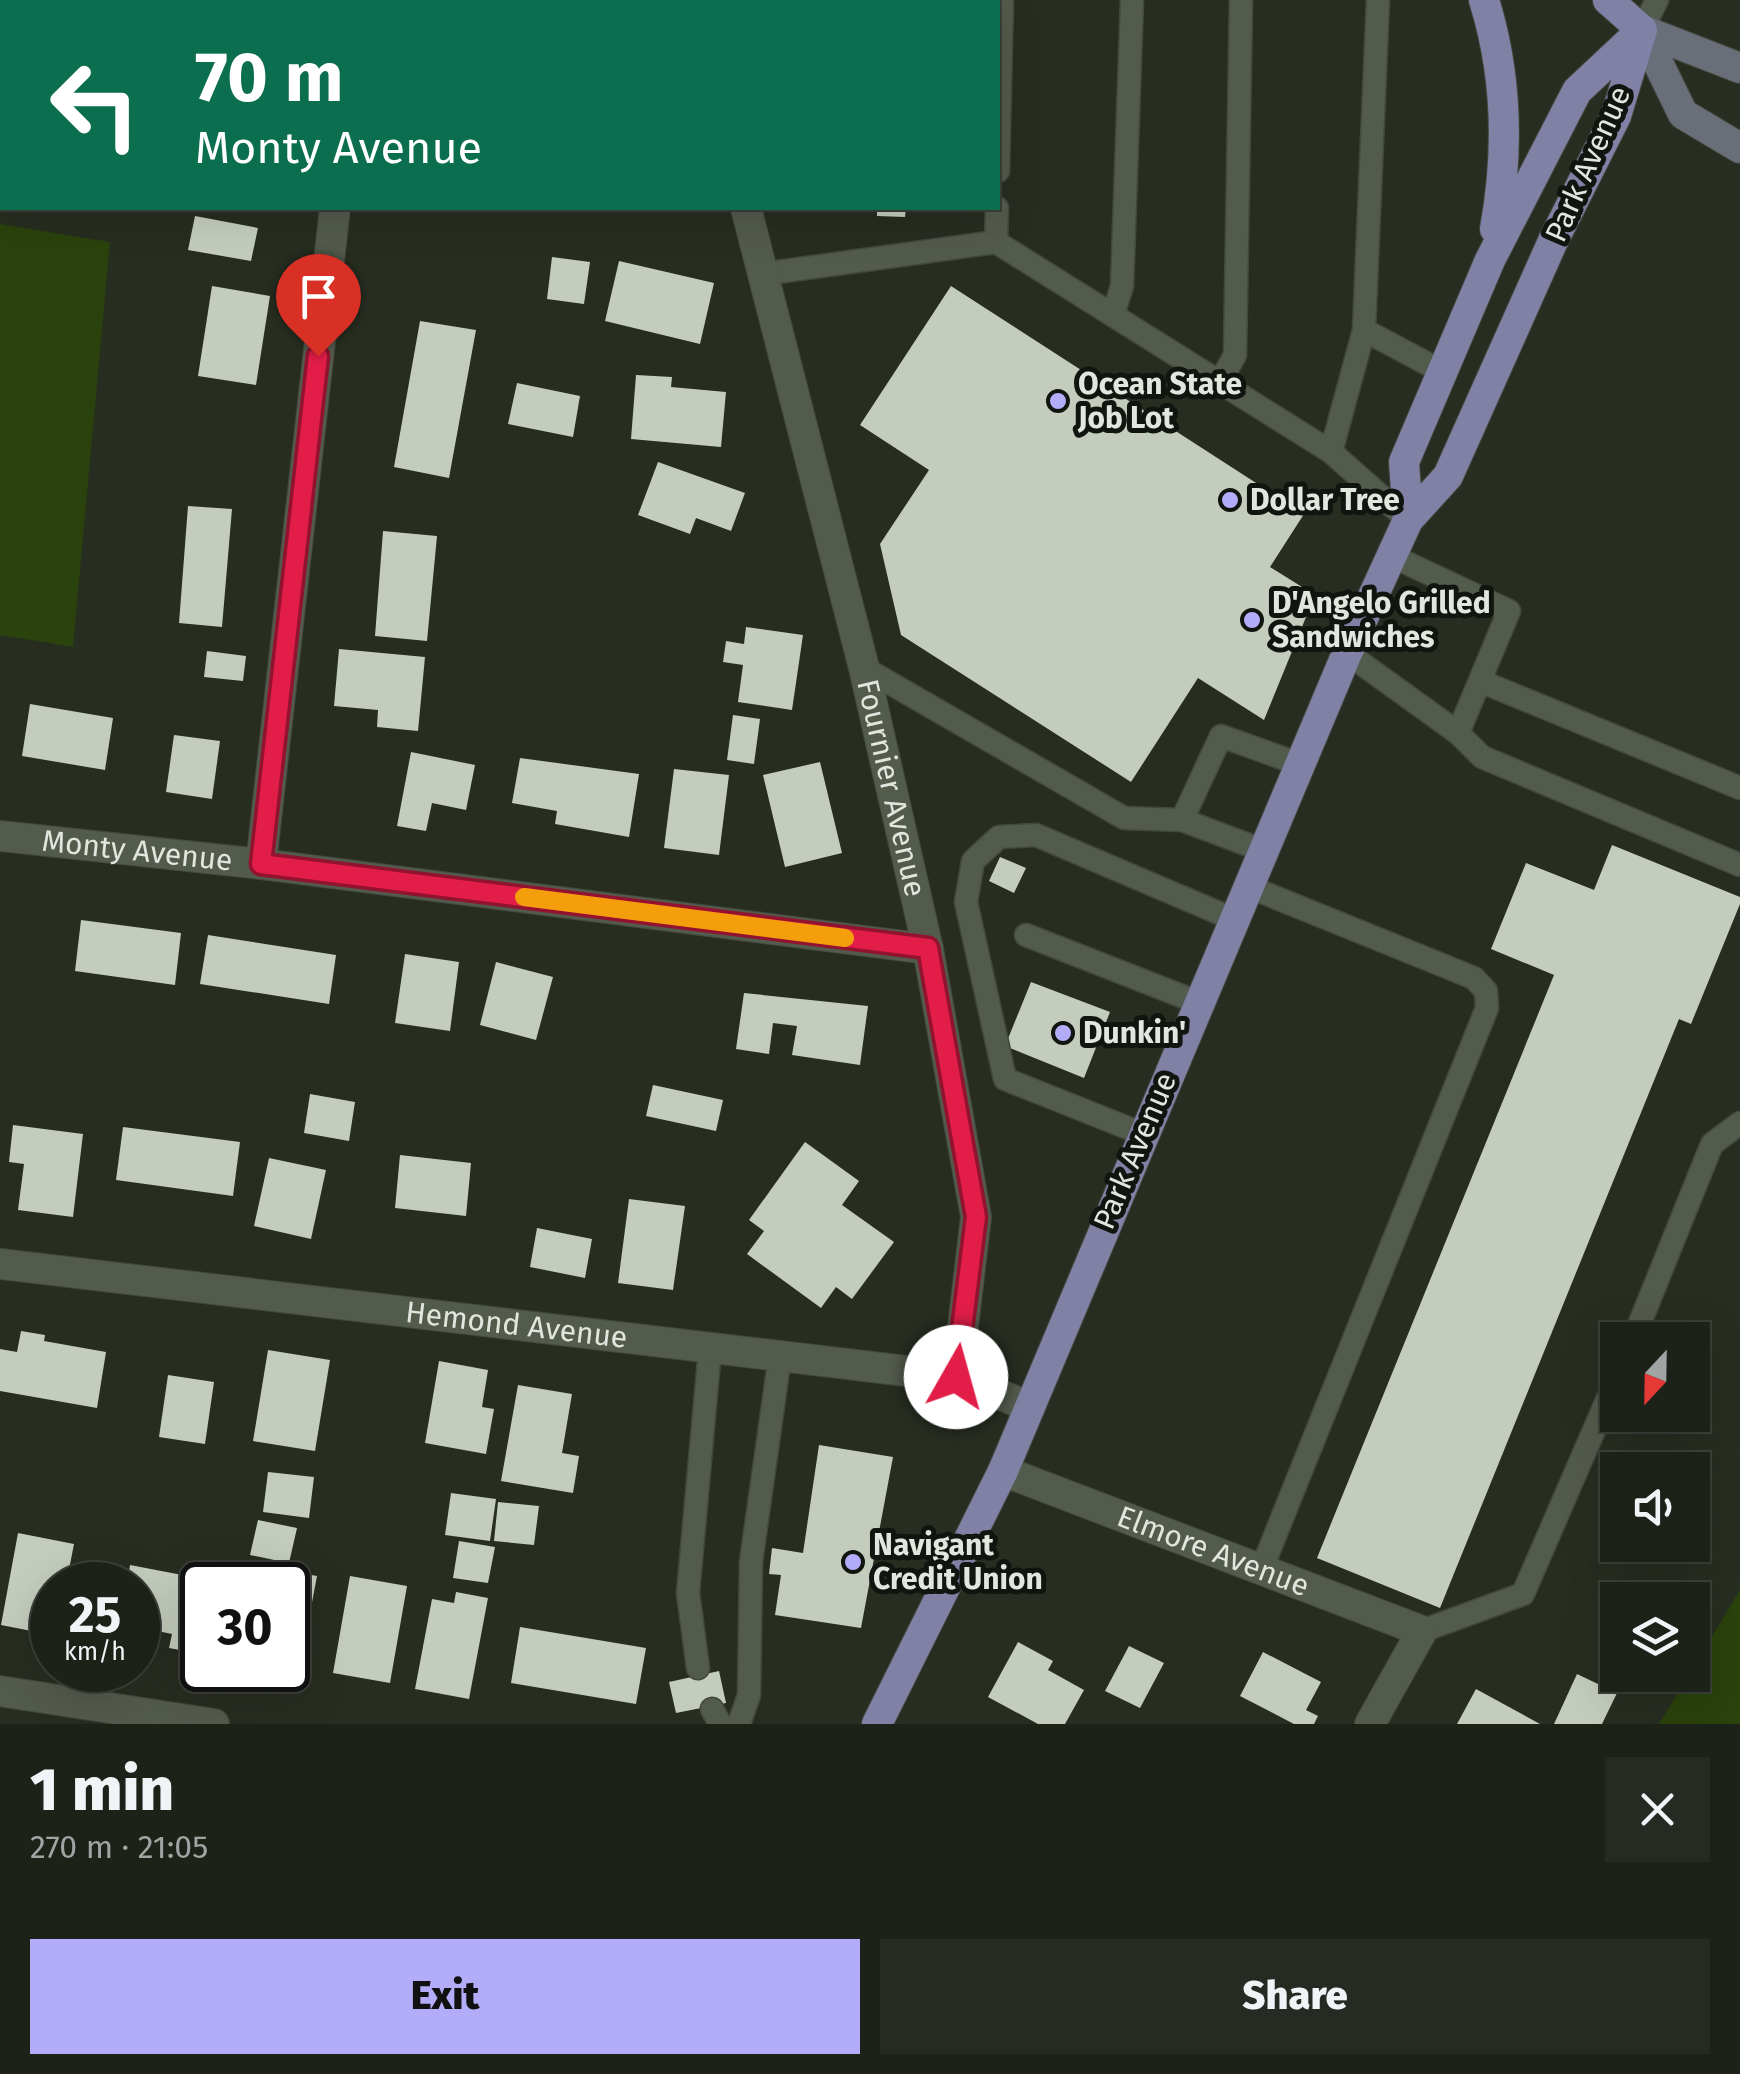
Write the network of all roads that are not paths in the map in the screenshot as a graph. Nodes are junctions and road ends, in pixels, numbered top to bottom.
1 (1002, 0) edge
2 (1132, 0) edge
3 (1241, 0) edge
4 (1378, 0) edge
5 (1484, 0) edge
6 (1608, 0) edge
7 (1658, 0) edge
8 (1642, 30) junction
9 (1740, 68) edge
10 (1000, 86) edge
11 (1740, 148) edge
12 (336, 210) edge
13 (746, 210) edge
14 (996, 210) edge
15 (996, 242) junction
16 (1490, 260) junction
17 (762, 274) junction
18 (1113, 315) junction
19 (1364, 330) junction
20 (1441, 371) junction
21 (1220, 382) junction
22 (1332, 452) junction
23 (1408, 520) junction
24 (1392, 556) junction
25 (1347, 653) junction
26 (864, 668) junction
27 (1480, 681) junction
28 (1458, 733) junction
29 (1300, 764) junction
30 (1740, 788) edge
31 (1182, 820) junction
32 (0, 836) edge
33 (1262, 850) junction
34 (261, 864) junction
35 (1740, 865) edge
36 (1247, 886) junction
37 (1233, 919) junction
38 (1026, 935) dead end
39 (928, 948) junction
40 (1197, 1002) junction
41 (1740, 1123) edge
42 (1142, 1134) junction
43 (0, 1264) edge
44 (1640, 1322) edge
45 (710, 1349) junction
46 (780, 1356) junction
47 (956, 1377) junction
48 (1030, 1407) junction
49 (1600, 1417) edge
50 (1002, 1471) junction
51 (1262, 1568) junction
52 (1422, 1631) junction
53 (698, 1668) dead end
54 (0, 1691) edge
55 (214, 1724) edge
56 (740, 1724) edge
57 (877, 1724) edge
58 (1370, 1724) edge

1 - 10 lane
2 - 18 lane
3 - 21 lane
4 - 19 lane
5 - 16 main road
6 - 8 main road
7 - 8 lane
8 - 9 main road
8 - 11 main road
8 - 16 main road, Park Avenue
8 - 23 main road, Park Avenue
12 - 34 street
13 - 17 street, Fournier Avenue
14 - 15 lane
15 - 17 lane
15 - 18 lane
16 - 20 main road, Park Avenue
17 - 26 street, Fournier Avenue
18 - 21 lane
19 - 20 lane
19 - 22 lane
20 - 23 main road, Park Avenue
21 - 22 lane
22 - 23 lane
23 - 24 main road, Park Avenue
24 - 25 main road, Park Avenue
24 - 27 lane
25 - 28 lane
25 - 29 main road, Park Avenue
26 - 31 lane
26 - 39 street, Fournier Avenue
27 - 28 lane
27 - 30 lane
28 - 35 lane
29 - 31 lane
29 - 33 main road, Park Avenue
31 - 33 lane
32 - 34 street, Monty Avenue
33 - 36 main road, Park Avenue
34 - 39 street, Monty Avenue
36 - 37 main road, Park Avenue
36 - 51 lane
37 - 40 main road, Park Avenue
37 - 42 lane
38 - 40 lane
39 - 47 street, Fournier Avenue
40 - 42 main road, Park Avenue
41 - 44 lane
42 - 48 main road, Park Avenue
43 - 45 street, Hemond Avenue
45 - 46 street, Hemond Avenue
45 - 53 lane
46 - 47 street, Hemond Avenue
46 - 56 lane
47 - 48 street, Hemond Avenue
48 - 50 main road, Park Avenue
49 - 52 lane
50 - 51 street, Elmore Avenue
50 - 57 main road, Park Avenue
51 - 52 street, Elmore Avenue
52 - 58 street
54 - 55 street

